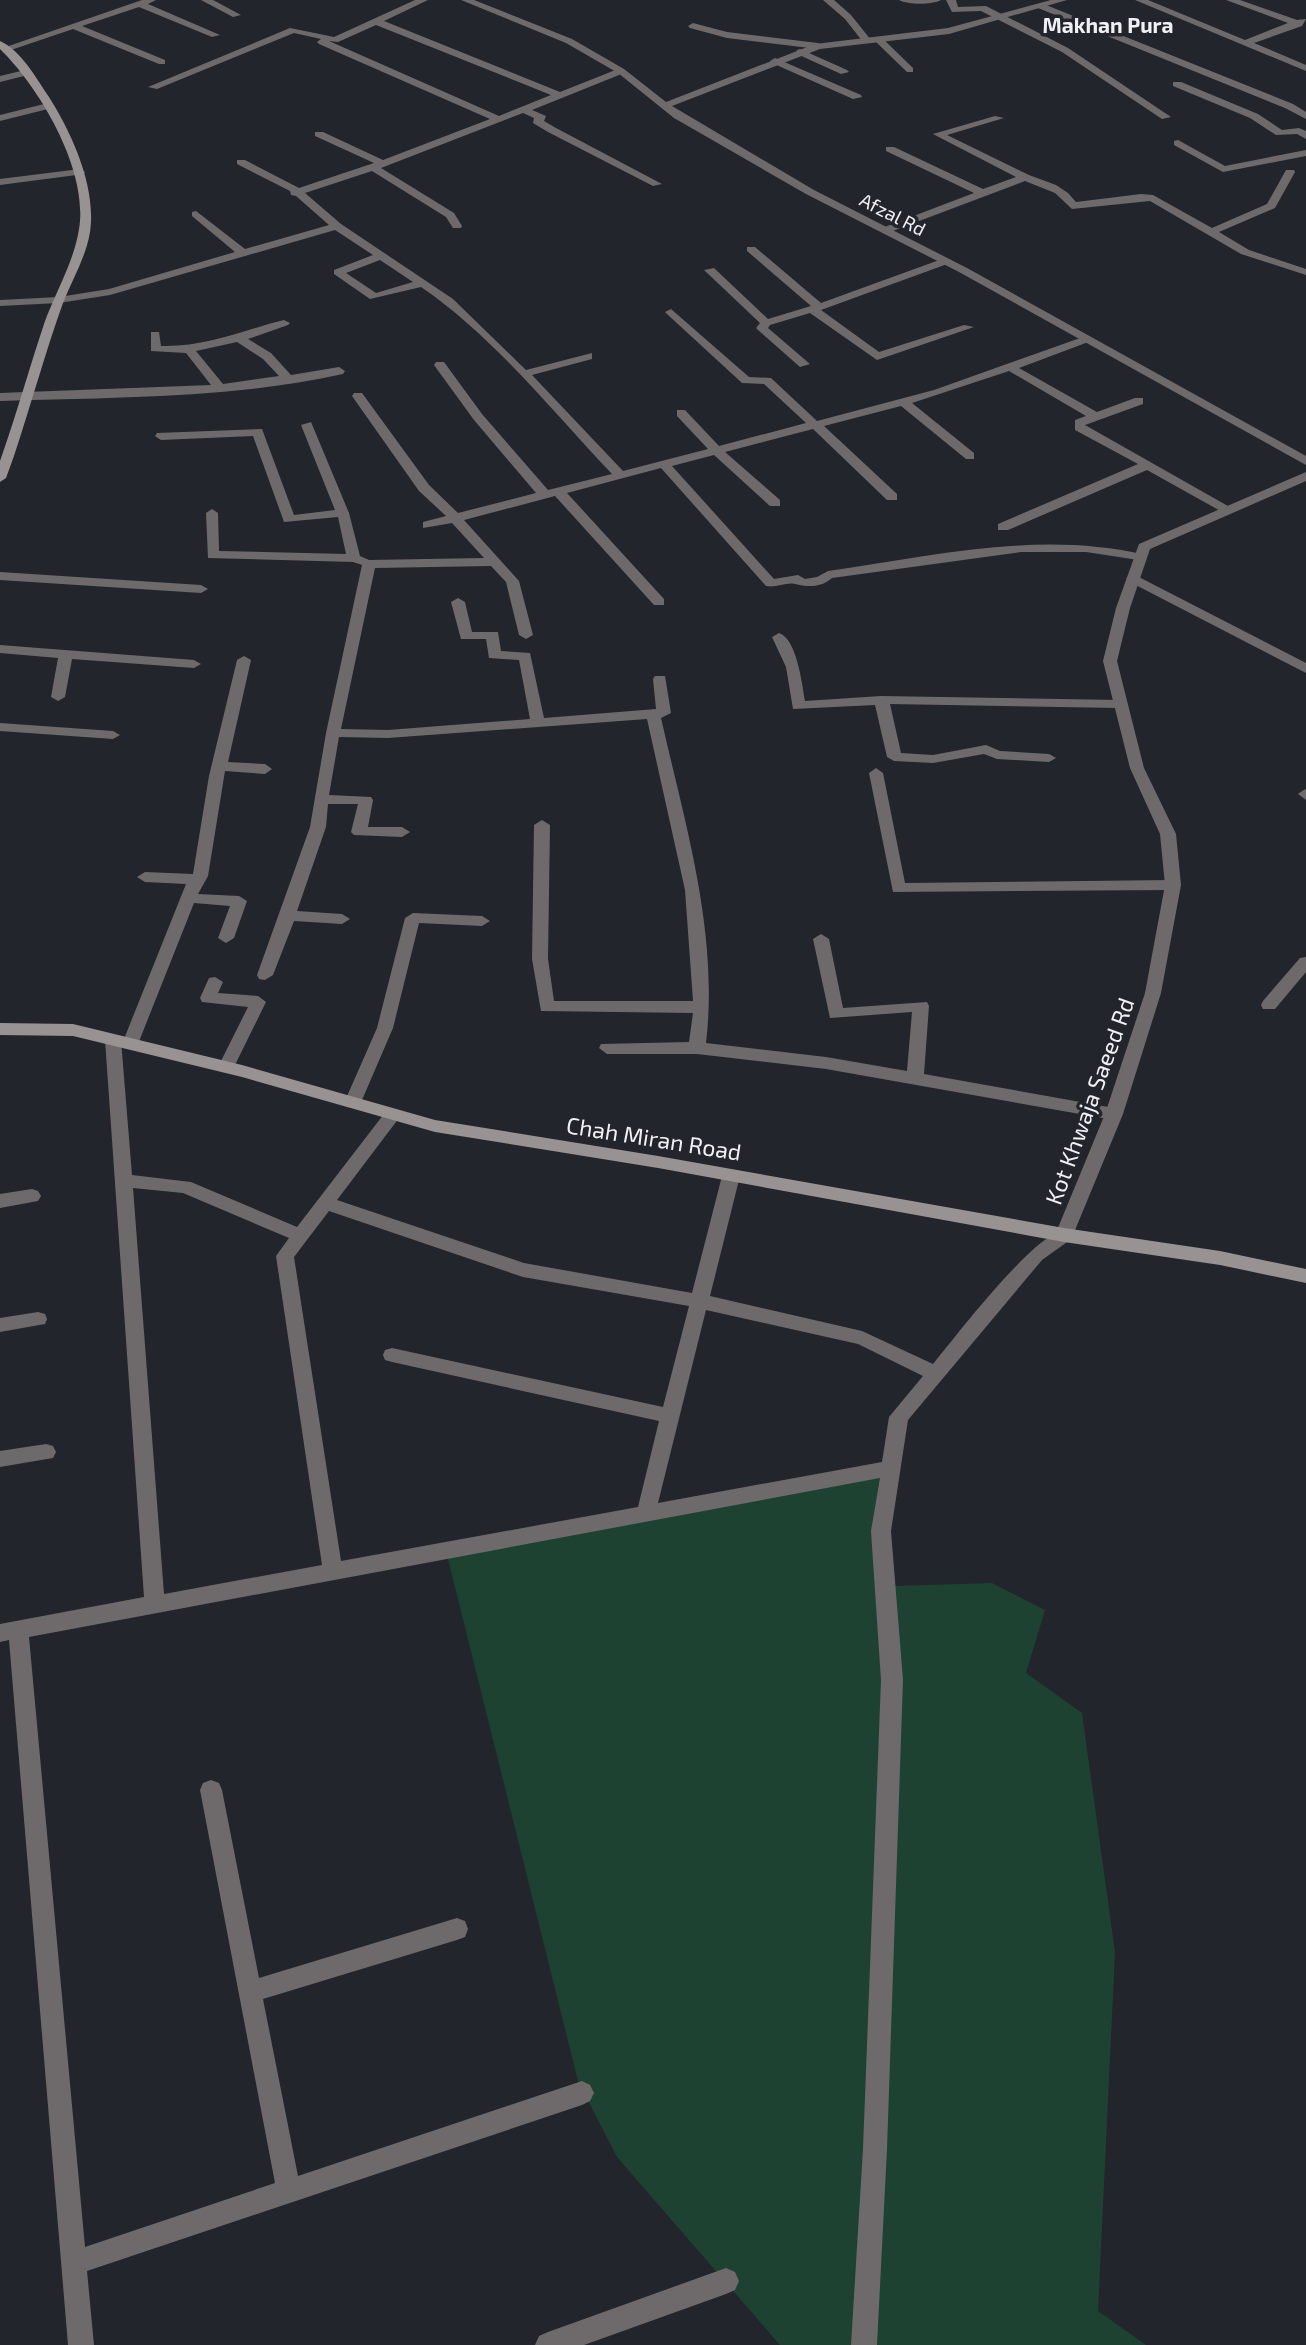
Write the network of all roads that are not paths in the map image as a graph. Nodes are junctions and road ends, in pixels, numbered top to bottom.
1 (151, 0) edge
2 (206, 0) edge
3 (423, 0) edge
4 (466, 0) edge
5 (828, 0) edge
6 (904, 0) edge
7 (936, 0) edge
8 (951, 0) edge
9 (1062, 0) edge
10 (1140, 0) edge
11 (1231, 0) edge
12 (140, 4) junction
13 (1041, 6) junction
14 (236, 15) dead end
15 (1002, 18) junction
16 (377, 22) junction
17 (1302, 25) edge
18 (73, 26) junction
19 (693, 26) dead end
20 (215, 35) dead end
21 (319, 37) junction
22 (878, 39) junction
23 (866, 40) junction
24 (1245, 43) junction
25 (3, 46) edge
26 (818, 46) junction
27 (800, 52) junction
28 (775, 61) junction
29 (162, 62) dead end
30 (1306, 68) edge
31 (910, 70) dead end
32 (621, 71) junction
33 (844, 72) dead end
34 (25, 73) junction
35 (0, 79) edge
36 (1177, 84) dead end
37 (153, 87) dead end
38 (560, 95) junction
39 (857, 97) dead end
40 (666, 105) junction
41 (48, 106) junction
42 (522, 109) junction
43 (1306, 116) edge
44 (1166, 117) dead end
45 (0, 118) edge
46 (999, 118) dead end
47 (498, 119) junction
48 (319, 134) dead end
49 (1306, 135) edge
50 (1178, 143) dead end
51 (890, 149) dead end
52 (1306, 153) edge
53 (242, 162) dead end
54 (378, 165) junction
55 (80, 172) junction
56 (1290, 172) dead end
57 (1025, 177) junction
58 (0, 182) edge
59 (657, 184) dead end
60 (295, 193) junction
61 (983, 193) junction
62 (196, 214) dead end
63 (337, 226) junction
64 (457, 226) dead end
65 (886, 230) junction
66 (1210, 232) junction
67 (751, 248) dead end
68 (241, 252) junction
69 (382, 256) junction
70 (946, 261) junction
71 (710, 270) dead end
72 (1305, 272) edge
73 (422, 283) junction
74 (59, 300) junction
75 (0, 303) edge
76 (815, 308) junction
77 (671, 312) dead end
78 (284, 323) dead end
79 (766, 323) junction
80 (968, 327) dead end
81 (155, 334) dead end
82 (239, 338) junction
83 (1087, 339) junction
84 (189, 350) junction
85 (588, 356) dead end
86 (804, 364) dead end
87 (440, 365) dead end
88 (1010, 367) junction
89 (339, 371) dead end
90 (524, 374) junction
91 (288, 379) junction
92 (220, 388) junction
93 (27, 396) junction
94 (358, 396) dead end
95 (0, 397) edge
96 (1139, 401) dead end
97 (903, 402) junction
98 (681, 413) dead end
99 (1096, 417) junction
100 (307, 425) dead end
101 (814, 426) junction
102 (161, 436) dead end
103 (717, 451) junction
104 (970, 456) dead end
105 (1306, 461) edge
106 (3, 464) edge
107 (664, 464) junction
108 (1147, 465) junction
109 (620, 475) junction
110 (1306, 476) edge
111 (0, 478) edge
112 (558, 491) junction
113 (544, 494) junction
114 (892, 497) dead end
115 (775, 503) dead end
116 (1229, 510) junction
117 (212, 513) dead end
118 (344, 513) junction
119 (455, 517) junction
120 (428, 525) dead end
121 (1003, 527) dead end
122 (354, 558) junction
123 (1140, 558) junction
124 (495, 562) junction
125 (369, 564) junction
126 (0, 576) edge
127 (1133, 578) junction
128 (201, 589) dead end
129 (458, 601) dead end
130 (659, 602) dead end
131 (526, 635) dead end
132 (779, 637) dead end
133 (0, 649) edge
134 (66, 653) junction
135 (244, 660) dead end
136 (194, 664) dead end
137 (1306, 669) edge
138 (660, 679) dead end
139 (58, 697) dead end
140 (881, 700) junction
141 (1119, 704) junction
142 (653, 714) junction
143 (538, 723) junction
144 (0, 727) edge
145 (333, 733) junction
146 (113, 735) dead end
147 (1049, 758) dead end
148 (220, 766) junction
149 (265, 769) dead end
150 (876, 773) dead end
151 (321, 799) junction
152 (542, 825) dead end
153 (402, 832) dead end
154 (145, 877) dead end
155 (195, 880) junction
156 (1173, 885) junction
157 (188, 898) junction
158 (288, 916) junction
159 (342, 919) dead end
160 (482, 920) dead end
161 (226, 938) dead end
162 (821, 939) dead end
163 (1306, 962) edge
164 (265, 975) dead end
165 (215, 982) dead end
166 (1269, 1005) dead end
167 (702, 1007) junction
168 (0, 1029) edge
169 (122, 1042) junction
170 (607, 1048) dead end
171 (698, 1048) junction
172 (226, 1067) junction
173 (915, 1078) junction
174 (353, 1103) junction
175 (393, 1114) junction
176 (1114, 1114) junction
177 (731, 1175) junction
178 (124, 1181) junction
179 (32, 1196) dead end
180 (0, 1201) edge
181 (325, 1203) junction
182 (1063, 1235) junction
183 (301, 1236) junction
184 (1306, 1276) edge
185 (699, 1301) junction
186 (38, 1319) dead end
187 (0, 1325) edge
188 (392, 1355) dead end
189 (936, 1374) junction
190 (670, 1416) junction
191 (46, 1452) dead end
192 (0, 1459) edge
193 (891, 1468) junction
194 (646, 1513) junction
195 (333, 1572) junction
196 (155, 1605) junction
197 (9, 1632) edge
198 (211, 1790) dead end
199 (457, 1929) dead end
200 (250, 1992) junction
201 (582, 2093) dead end
202 (289, 2191) junction
203 (74, 2263) junction
204 (726, 2281) dead end
205 (81, 2345) edge
206 (548, 2345) edge
207 (864, 2345) edge

1 - 12 street
2 - 14 street
3 - 16 street
4 - 32 street, Afzal Rd
5 - 23 street
6 - 7 street
8 - 15 street
9 - 13 street
10 - 24 street
11 - 17 street
12 - 18 street
12 - 20 street
13 - 15 street
13 - 43 street
15 - 22 street
15 - 44 street
16 - 21 street
16 - 38 street
17 - 24 street
18 - 25 street
18 - 29 street
19 - 26 street
21 - 37 street
21 - 47 street
22 - 23 street
22 - 31 street
23 - 26 street
24 - 30 street
25 - 34 main road
26 - 27 street
27 - 28 street
27 - 33 street
28 - 39 street
28 - 40 street
32 - 38 street
32 - 40 street, Afzal Rd
34 - 35 street
34 - 41 main road
36 - 49 street
38 - 42 street
40 - 65 street, Afzal Rd
41 - 45 street
41 - 55 main road
42 - 47 street
42 - 59 street
46 - 57 street
47 - 54 street
48 - 54 street
50 - 52 street
51 - 61 street
53 - 60 street
54 - 60 street
54 - 64 street
55 - 58 street
55 - 74 main road
56 - 66 street
57 - 61 street
57 - 66 street
60 - 63 street
61 - 65 street
62 - 68 street
63 - 68 street
63 - 69 street
65 - 70 street, Afzal Rd
66 - 72 street
67 - 76 street
68 - 74 street
69 - 73 street
69 - 73 street
70 - 76 street
70 - 83 street, Afzal Rd
71 - 79 street
73 - 90 street
74 - 75 street
74 - 93 main road
76 - 79 street
76 - 80 street
77 - 101 street
78 - 82 street
79 - 86 street
81 - 84 street
82 - 84 street
82 - 91 street
83 - 88 street
83 - 105 street, Afzal Rd
84 - 92 street
85 - 90 street
87 - 113 street
88 - 97 street
88 - 99 street
89 - 91 street
90 - 109 street
91 - 92 street
92 - 93 street
93 - 95 street
93 - 106 main road
94 - 119 street
96 - 99 street
97 - 101 street
97 - 104 street
98 - 103 street
99 - 108 street
100 - 118 street
101 - 103 street
101 - 114 street
102 - 118 street
103 - 107 street
103 - 115 street
106 - 111 main road
107 - 109 street
107 - 123 street
108 - 116 street
108 - 121 street
109 - 112 street
110 - 116 street
112 - 113 street
112 - 130 street
113 - 119 street
116 - 123 street
117 - 122 street
118 - 122 street
119 - 120 street
119 - 124 street
122 - 125 street
123 - 127 street, Kot Khwaja Saeed Rd
124 - 125 street
124 - 131 street
125 - 145 street
126 - 128 street
127 - 137 street
127 - 141 street, Kot Khwaja Saeed Rd
129 - 143 street
132 - 140 street
133 - 134 street
134 - 136 street
134 - 139 street
135 - 148 street
138 - 142 street
140 - 141 street
140 - 147 street
141 - 156 street, Kot Khwaja Saeed Rd
142 - 143 street
142 - 167 street
143 - 145 street
144 - 146 street
145 - 151 street
148 - 149 street
148 - 155 street
150 - 156 street
151 - 153 street
151 - 158 street
152 - 167 street
154 - 155 street
155 - 157 street
156 - 176 street, Kot Khwaja Saeed Rd
157 - 161 street
157 - 169 street
158 - 159 street
158 - 164 street
160 - 174 street
162 - 173 street
163 - 166 street
165 - 172 street
167 - 171 street
168 - 169 main road, Chah Miran Road
169 - 172 main road, Chah Miran Road
169 - 178 street
170 - 171 street
171 - 173 street
172 - 174 main road, Chah Miran Road
173 - 176 street
174 - 175 main road, Chah Miran Road
175 - 177 main road, Chah Miran Road
175 - 181 street
176 - 182 street, Kot Khwaja Saeed Rd
177 - 182 main road, Chah Miran Road
177 - 185 street
178 - 183 street
178 - 196 street
179 - 180 street
181 - 183 street
181 - 185 street
182 - 184 main road, Chah Miran Road
182 - 189 street
183 - 195 street
185 - 189 street
185 - 190 street
186 - 187 street
188 - 190 street
189 - 193 street
190 - 194 street
191 - 192 street
193 - 194 street
193 - 207 street
194 - 195 street
195 - 196 street
196 - 197 street
197 - 203 street
198 - 200 street
199 - 200 street
200 - 202 street
201 - 202 street
202 - 203 street
203 - 205 street
204 - 206 street

